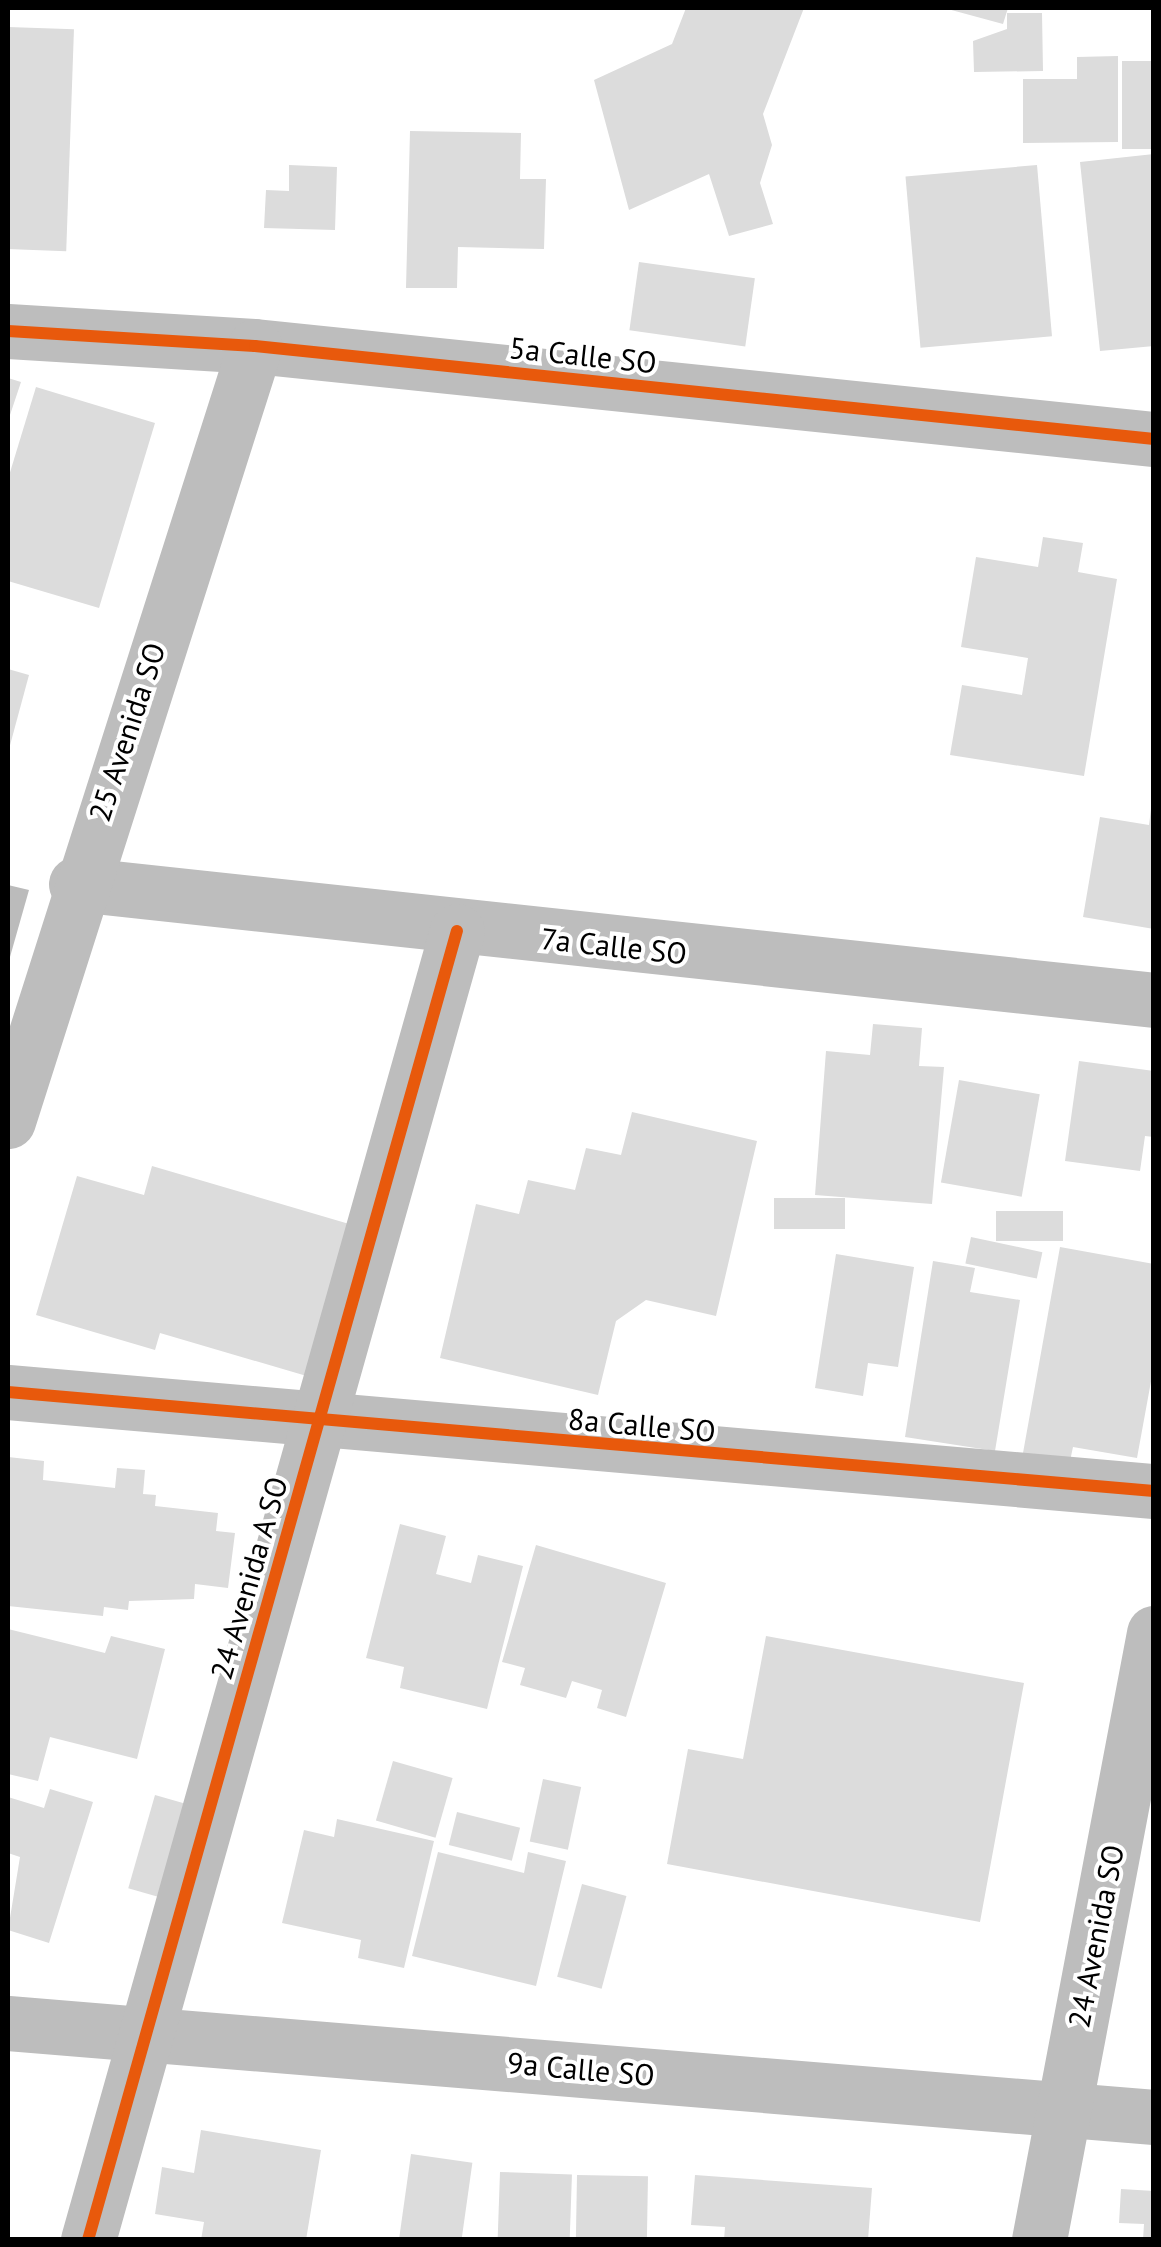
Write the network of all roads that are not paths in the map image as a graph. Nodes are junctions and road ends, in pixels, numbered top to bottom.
1 (8, 331) edge
2 (255, 346) junction
3 (1154, 439) edge
4 (76, 884) junction
5 (458, 930) junction
6 (1154, 1000) edge
7 (8, 1121) edge
8 (8, 1392) edge
9 (318, 1424) junction
10 (1154, 1491) edge
11 (1154, 1633) edge
12 (8, 2023) edge
13 (146, 2032) junction
14 (1063, 2110) junction
15 (1154, 2117) edge
16 (88, 2240) edge
17 (1039, 2240) edge

1 - 2 street, 5a Calle SO
2 - 3 street, 5a Calle SO
2 - 4 street, 25 Avenida SO
4 - 5 street, 7a Calle SO
4 - 7 street, 25 Avenida SO
5 - 6 street, 7a Calle SO
5 - 9 street, 24 Avenida A SO
8 - 9 street, 8a Calle SO
9 - 10 street, 8a Calle SO
9 - 13 street, 24 Avenida A SO
11 - 14 street, 24 Avenida SO
12 - 13 street, 9a Calle SO
13 - 14 street, 9a Calle SO
13 - 16 street, 24 Avenida A SO
14 - 15 street, 9a Calle SO
14 - 17 street, 24 Avenida SO

